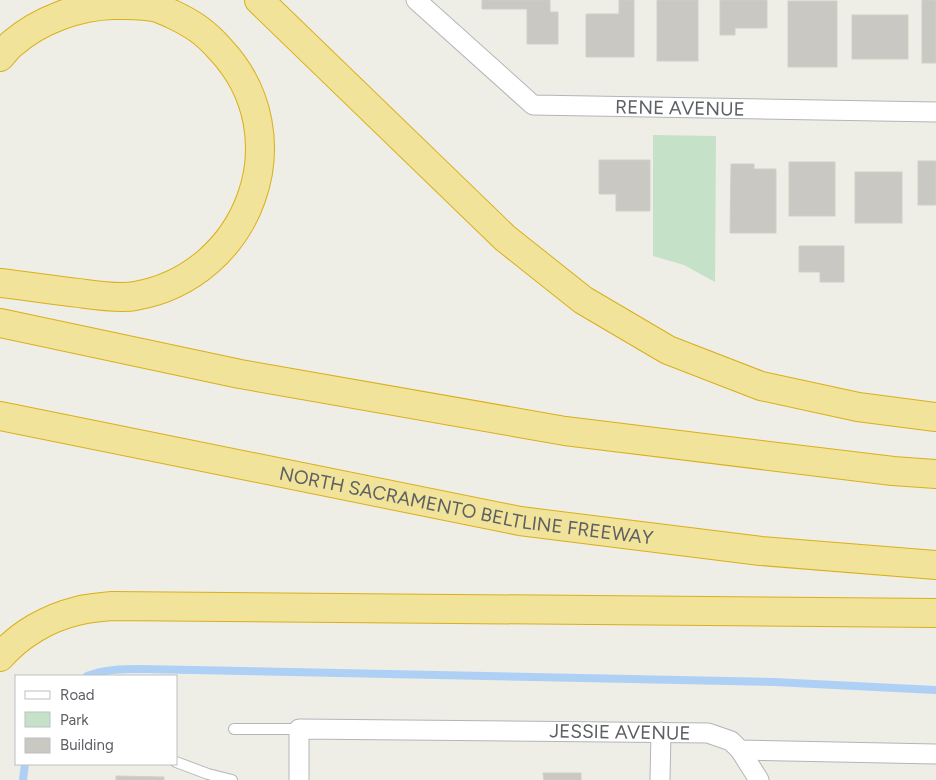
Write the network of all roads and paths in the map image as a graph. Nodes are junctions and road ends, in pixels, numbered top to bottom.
1 (259, 0) edge
2 (416, 0) edge
3 (0, 57) edge
4 (936, 112) edge
5 (0, 283) edge
6 (0, 323) edge
7 (0, 416) edge
8 (936, 417) edge
9 (44, 425) junction
10 (0, 434) edge
11 (936, 474) edge
12 (936, 566) edge
13 (936, 614) edge
14 (0, 656) edge
15 (234, 729) dead end
16 (299, 730) junction
17 (661, 732) junction
18 (740, 750) junction
19 (936, 754) edge
20 (178, 763) edge
21 (232, 780) edge
22 (299, 780) edge
23 (660, 780) edge
24 (759, 780) edge

1 - 8 highway
2 - 4 street, RENE AVENUE
3 - 5 highway
6 - 11 highway
7 - 9 highway, NORTH SACRAMENTO BELTLINE FREEWAY
9 - 10 highway
9 - 12 highway, NORTH SACRAMENTO BELTLINE FREEWAY
13 - 14 highway
15 - 16 lane
16 - 17 street, JESSIE AVENUE
16 - 22 street
17 - 18 street, JESSIE AVENUE
17 - 23 street
18 - 19 street, JESSIE AVENUE
18 - 24 street
20 - 21 lane

